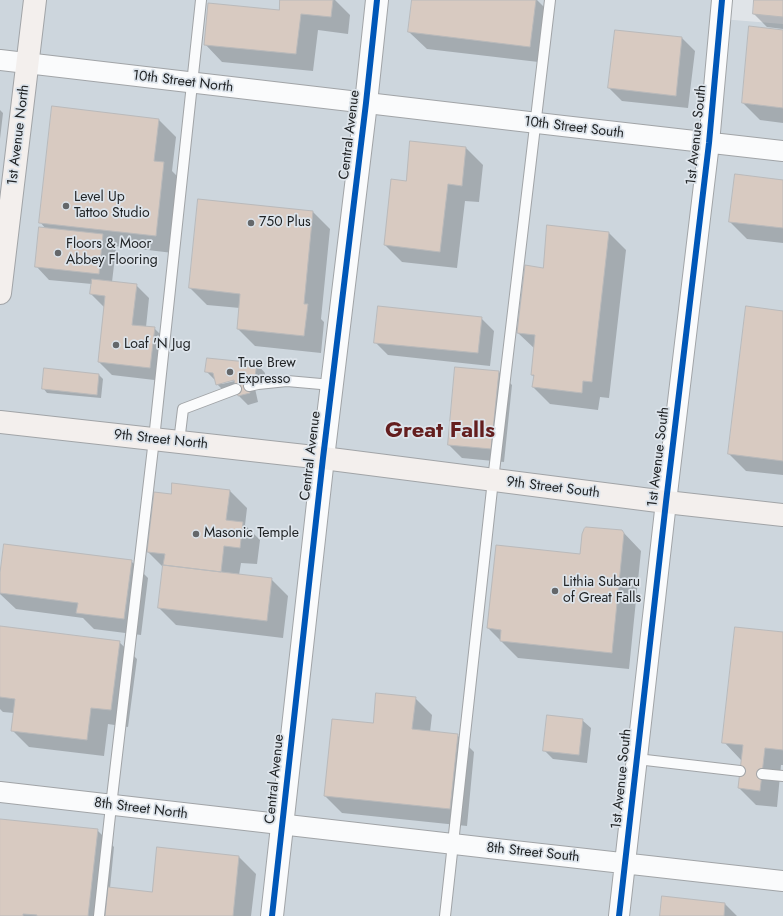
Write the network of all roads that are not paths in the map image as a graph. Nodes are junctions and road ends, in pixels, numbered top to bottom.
1 (35, 0) edge
2 (201, 0) edge
3 (377, 0) edge
4 (550, 0) edge
5 (722, 0) edge
6 (0, 60) edge
7 (28, 63) junction
8 (192, 83) junction
9 (366, 103) junction
10 (535, 123) junction
11 (709, 143) junction
12 (783, 151) edge
13 (0, 293) edge
14 (249, 386) dead end
15 (332, 386) junction
16 (236, 389) dead end
17 (0, 422) edge
18 (154, 439) junction
19 (179, 442) junction
20 (323, 458) junction
21 (494, 480) junction
22 (666, 502) junction
23 (783, 514) edge
24 (637, 759) junction
25 (740, 771) dead end
26 (762, 774) dead end
27 (783, 776) edge
28 (0, 792) edge
29 (111, 806) junction
30 (282, 825) junction
31 (454, 844) junction
32 (625, 863) junction
33 (783, 881) edge
34 (99, 916) edge
35 (272, 916) edge
36 (445, 916) edge
37 (619, 916) edge

1 - 7 main road, 1st Avenue North
2 - 8 lane
3 - 9 street, Central Avenue
4 - 10 lane
5 - 11 street, 1st Avenue South
6 - 7 street, 10th Street North
7 - 8 street, 10th Street North
7 - 13 main road, 1st Avenue North
8 - 9 street, 10th Street North
8 - 18 lane
9 - 10 street, 10th Street South
9 - 15 street, Central Avenue
10 - 11 street, 10th Street South
10 - 21 lane
11 - 12 street, 10th Street South
11 - 22 street, 1st Avenue South
14 - 15 lane
15 - 20 street, Central Avenue
16 - 19 lane
17 - 18 main road, 9th Street North
18 - 19 main road, 9th Street North
18 - 29 lane
19 - 20 main road, 9th Street North
20 - 21 main road, 9th Street South
20 - 30 street, Central Avenue
21 - 22 main road, 9th Street South
21 - 31 lane
22 - 23 main road, 9th Street South
22 - 24 street, 1st Avenue South
24 - 25 lane
24 - 32 street, 1st Avenue South
26 - 27 lane
28 - 29 street, 8th Street North
29 - 30 street, 8th Street North
29 - 34 lane
30 - 31 street, 8th Street South
30 - 35 street, Central Avenue
31 - 32 street, 8th Street South
31 - 36 lane
32 - 33 street, 8th Street South
32 - 37 street, 1st Avenue South

